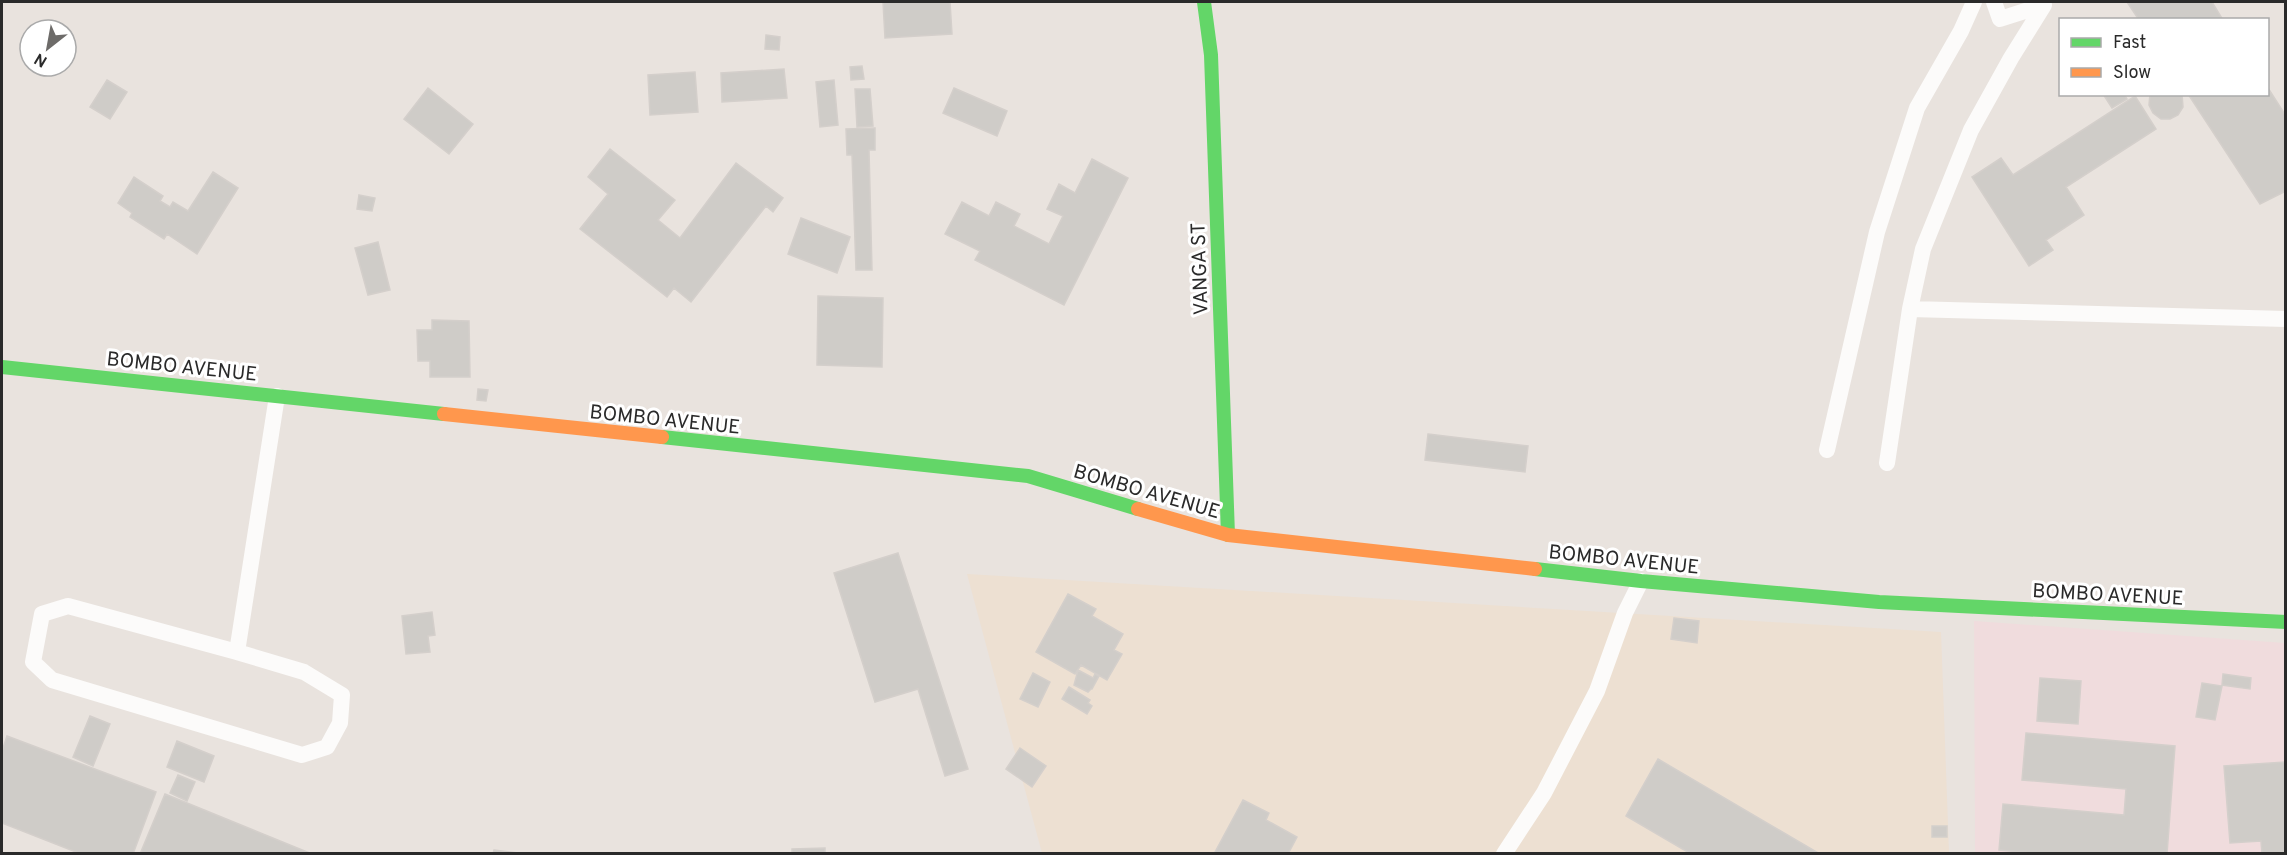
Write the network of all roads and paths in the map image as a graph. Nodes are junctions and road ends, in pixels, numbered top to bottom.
1 (1204, 2) edge
2 (1974, 2) edge
3 (1994, 2) edge
4 (2043, 3) edge
5 (1910, 309) junction
6 (2286, 319) edge
7 (2, 367) edge
8 (278, 396) junction
9 (1827, 450) dead end
10 (1887, 463) dead end
11 (1228, 535) junction
12 (1641, 581) junction
13 (2286, 622) edge
14 (237, 652) junction
15 (1504, 854) edge

1 - 11 street, VANGA ST
2 - 9 lane
3 - 4 lane
4 - 5 lane
5 - 6 lane
5 - 10 lane
7 - 8 street, BOMBO AVENUE
8 - 11 street, BOMBO AVENUE
8 - 14 lane
11 - 12 street, BOMBO AVENUE
12 - 13 street, BOMBO AVENUE
12 - 15 lane
14 - 14 lane

